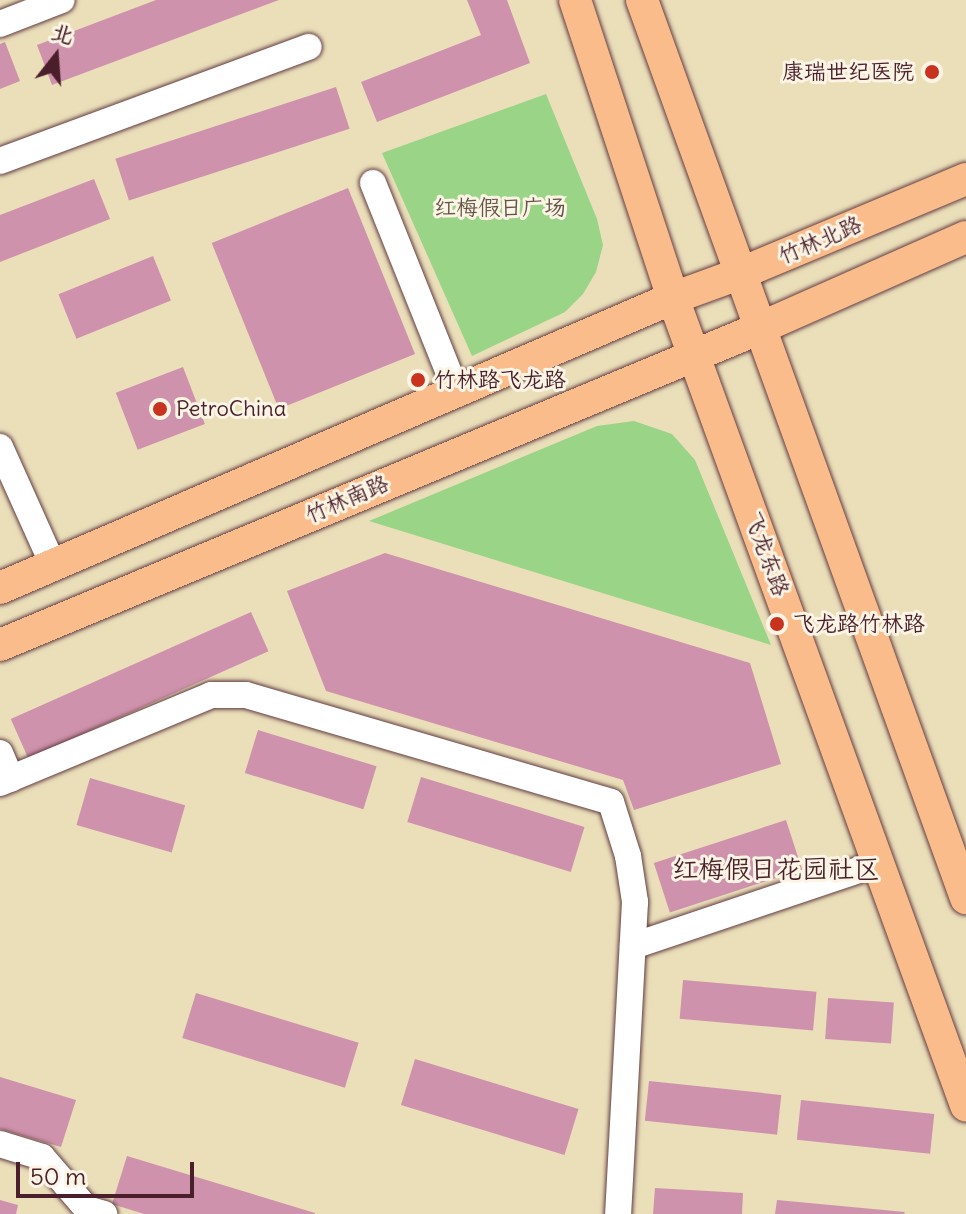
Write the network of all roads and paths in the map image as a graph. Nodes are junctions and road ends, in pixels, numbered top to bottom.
1 (62, 0) edge
2 (575, 0) edge
3 (642, 0) edge
4 (0, 24) edge
5 (309, 47) dead end
6 (0, 161) edge
7 (966, 179) edge
8 (373, 183) dead end
9 (966, 237) edge
10 (739, 274) junction
11 (673, 298) junction
12 (758, 329) junction
13 (694, 353) junction
14 (456, 391) junction
15 (0, 447) edge
16 (53, 565) junction
17 (0, 588) edge
18 (0, 645) edge
19 (0, 753) edge
20 (5, 781) edge
21 (879, 863) junction
22 (966, 898) edge
23 (633, 946) junction
24 (966, 1105) edge
25 (0, 1144) edge
26 (104, 1214) edge
27 (618, 1214) edge

1 - 4 lane
2 - 11 main road, 飞龙东路
3 - 10 main road
5 - 6 lane
7 - 10 main road, 竹林北路
8 - 14 lane
9 - 12 main road
10 - 11 main road, 竹林北路
10 - 12 main road
11 - 13 main road, 飞龙东路
11 - 14 main road
12 - 13 main road
12 - 22 main road
13 - 18 main road, 竹林南路
13 - 21 main road, 飞龙东路
14 - 16 main road
15 - 16 lane
16 - 17 main road
19 - 20 lane
20 - 23 lane
21 - 23 lane
21 - 24 main road, 飞龙东路
23 - 27 lane
25 - 26 lane

